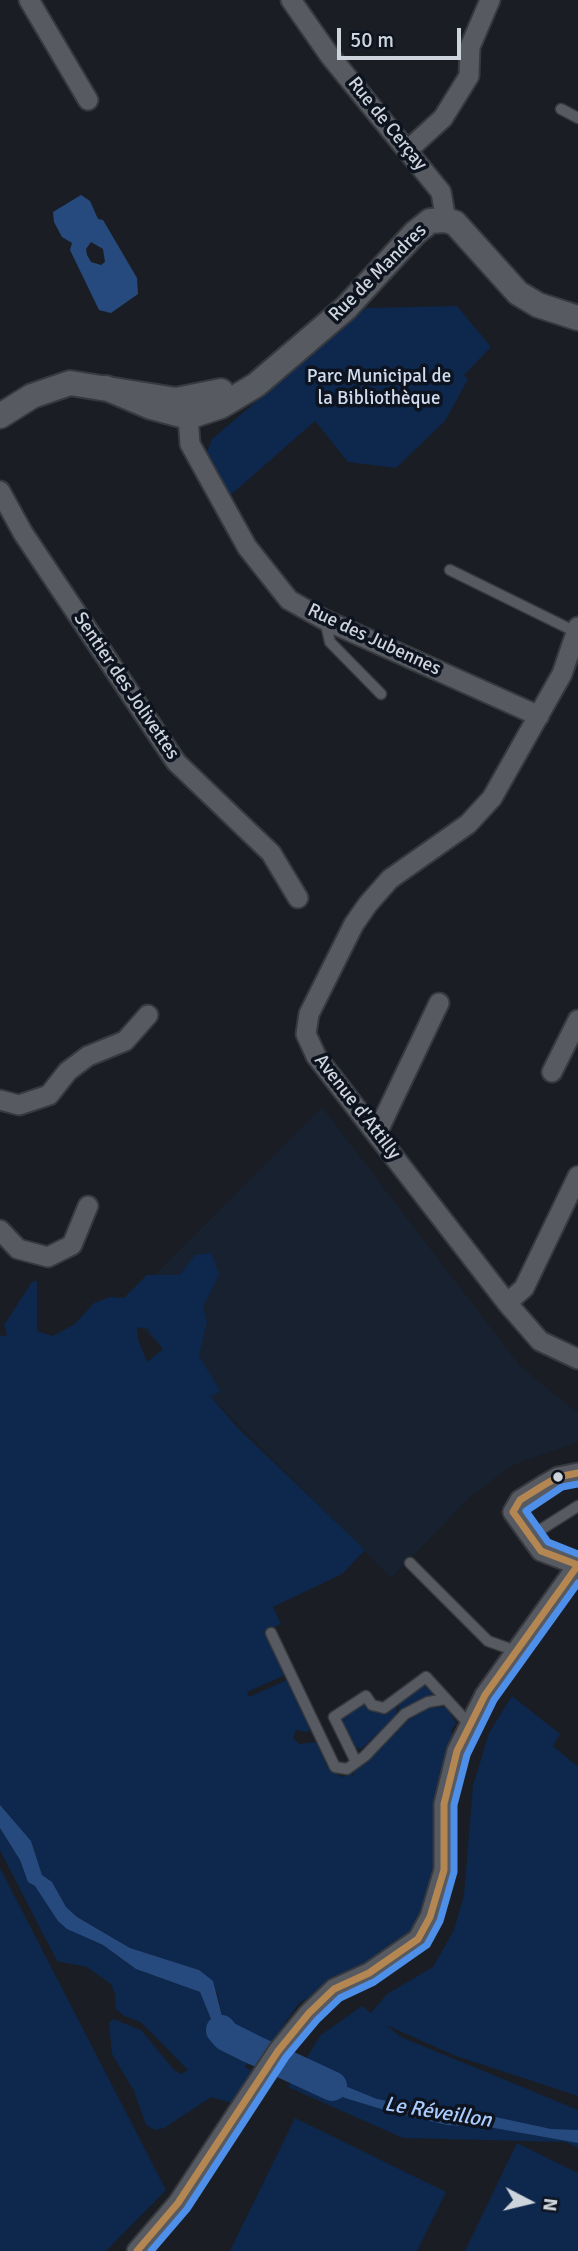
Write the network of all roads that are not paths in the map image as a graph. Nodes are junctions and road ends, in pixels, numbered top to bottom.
1 (29, 0) edge
2 (290, 0) edge
3 (490, 0) edge
4 (88, 100) dead end
5 (561, 109) dead end
6 (578, 118) edge
7 (409, 149) junction
8 (446, 220) junction
9 (578, 318) edge
10 (281, 361) junction
11 (106, 388) junction
12 (0, 416) edge
13 (188, 417) junction
14 (0, 492) edge
15 (450, 570) dead end
16 (325, 620) junction
17 (577, 629) edge
18 (382, 694) dead end
19 (539, 716) junction
20 (298, 898) dead end
21 (439, 1003) dead end
22 (148, 1015) dead end
23 (578, 1020) edge
24 (552, 1072) dead end
25 (0, 1100) edge
26 (377, 1133) junction
27 (578, 1177) edge
28 (88, 1206) dead end
29 (0, 1230) edge
30 (507, 1303) junction
31 (578, 1359) edge
32 (578, 1474) edge
33 (578, 1506) edge
34 (529, 1536) junction
35 (410, 1563) dead end
36 (578, 1565) edge
37 (271, 1633) dead end
38 (516, 1651) junction
39 (446, 1699) junction
40 (469, 1724) junction
41 (356, 1762) junction
42 (137, 2251) edge

1 - 4 street
2 - 7 street, Rue de Cerçay
3 - 7 street
5 - 6 lane
7 - 8 street, Rue de Cerçay
8 - 9 street
8 - 10 street, Rue de Mandres
10 - 11 street, Rue de Mandres
10 - 13 street, Rue de Mandres
11 - 12 street, Rue de Mandres
11 - 13 street, Rue de Mandres
13 - 16 street, Rue des Jubennes
14 - 20 street, Sentier des Jolivettes
15 - 17 lane
16 - 18 lane
16 - 19 street, Rue des Jubennes
17 - 19 street, Avenue d'Attilly
19 - 26 street, Avenue d'Attilly
21 - 26 street
22 - 25 street
23 - 24 street
26 - 30 street, Avenue d'Attilly
27 - 30 street
28 - 29 street
30 - 31 street, Avenue d'Attilly
32 - 34 street
33 - 34 lane
34 - 36 street
35 - 38 lane
36 - 38 street
37 - 41 lane
38 - 40 street
39 - 40 lane
39 - 41 lane
39 - 41 lane
40 - 42 street

